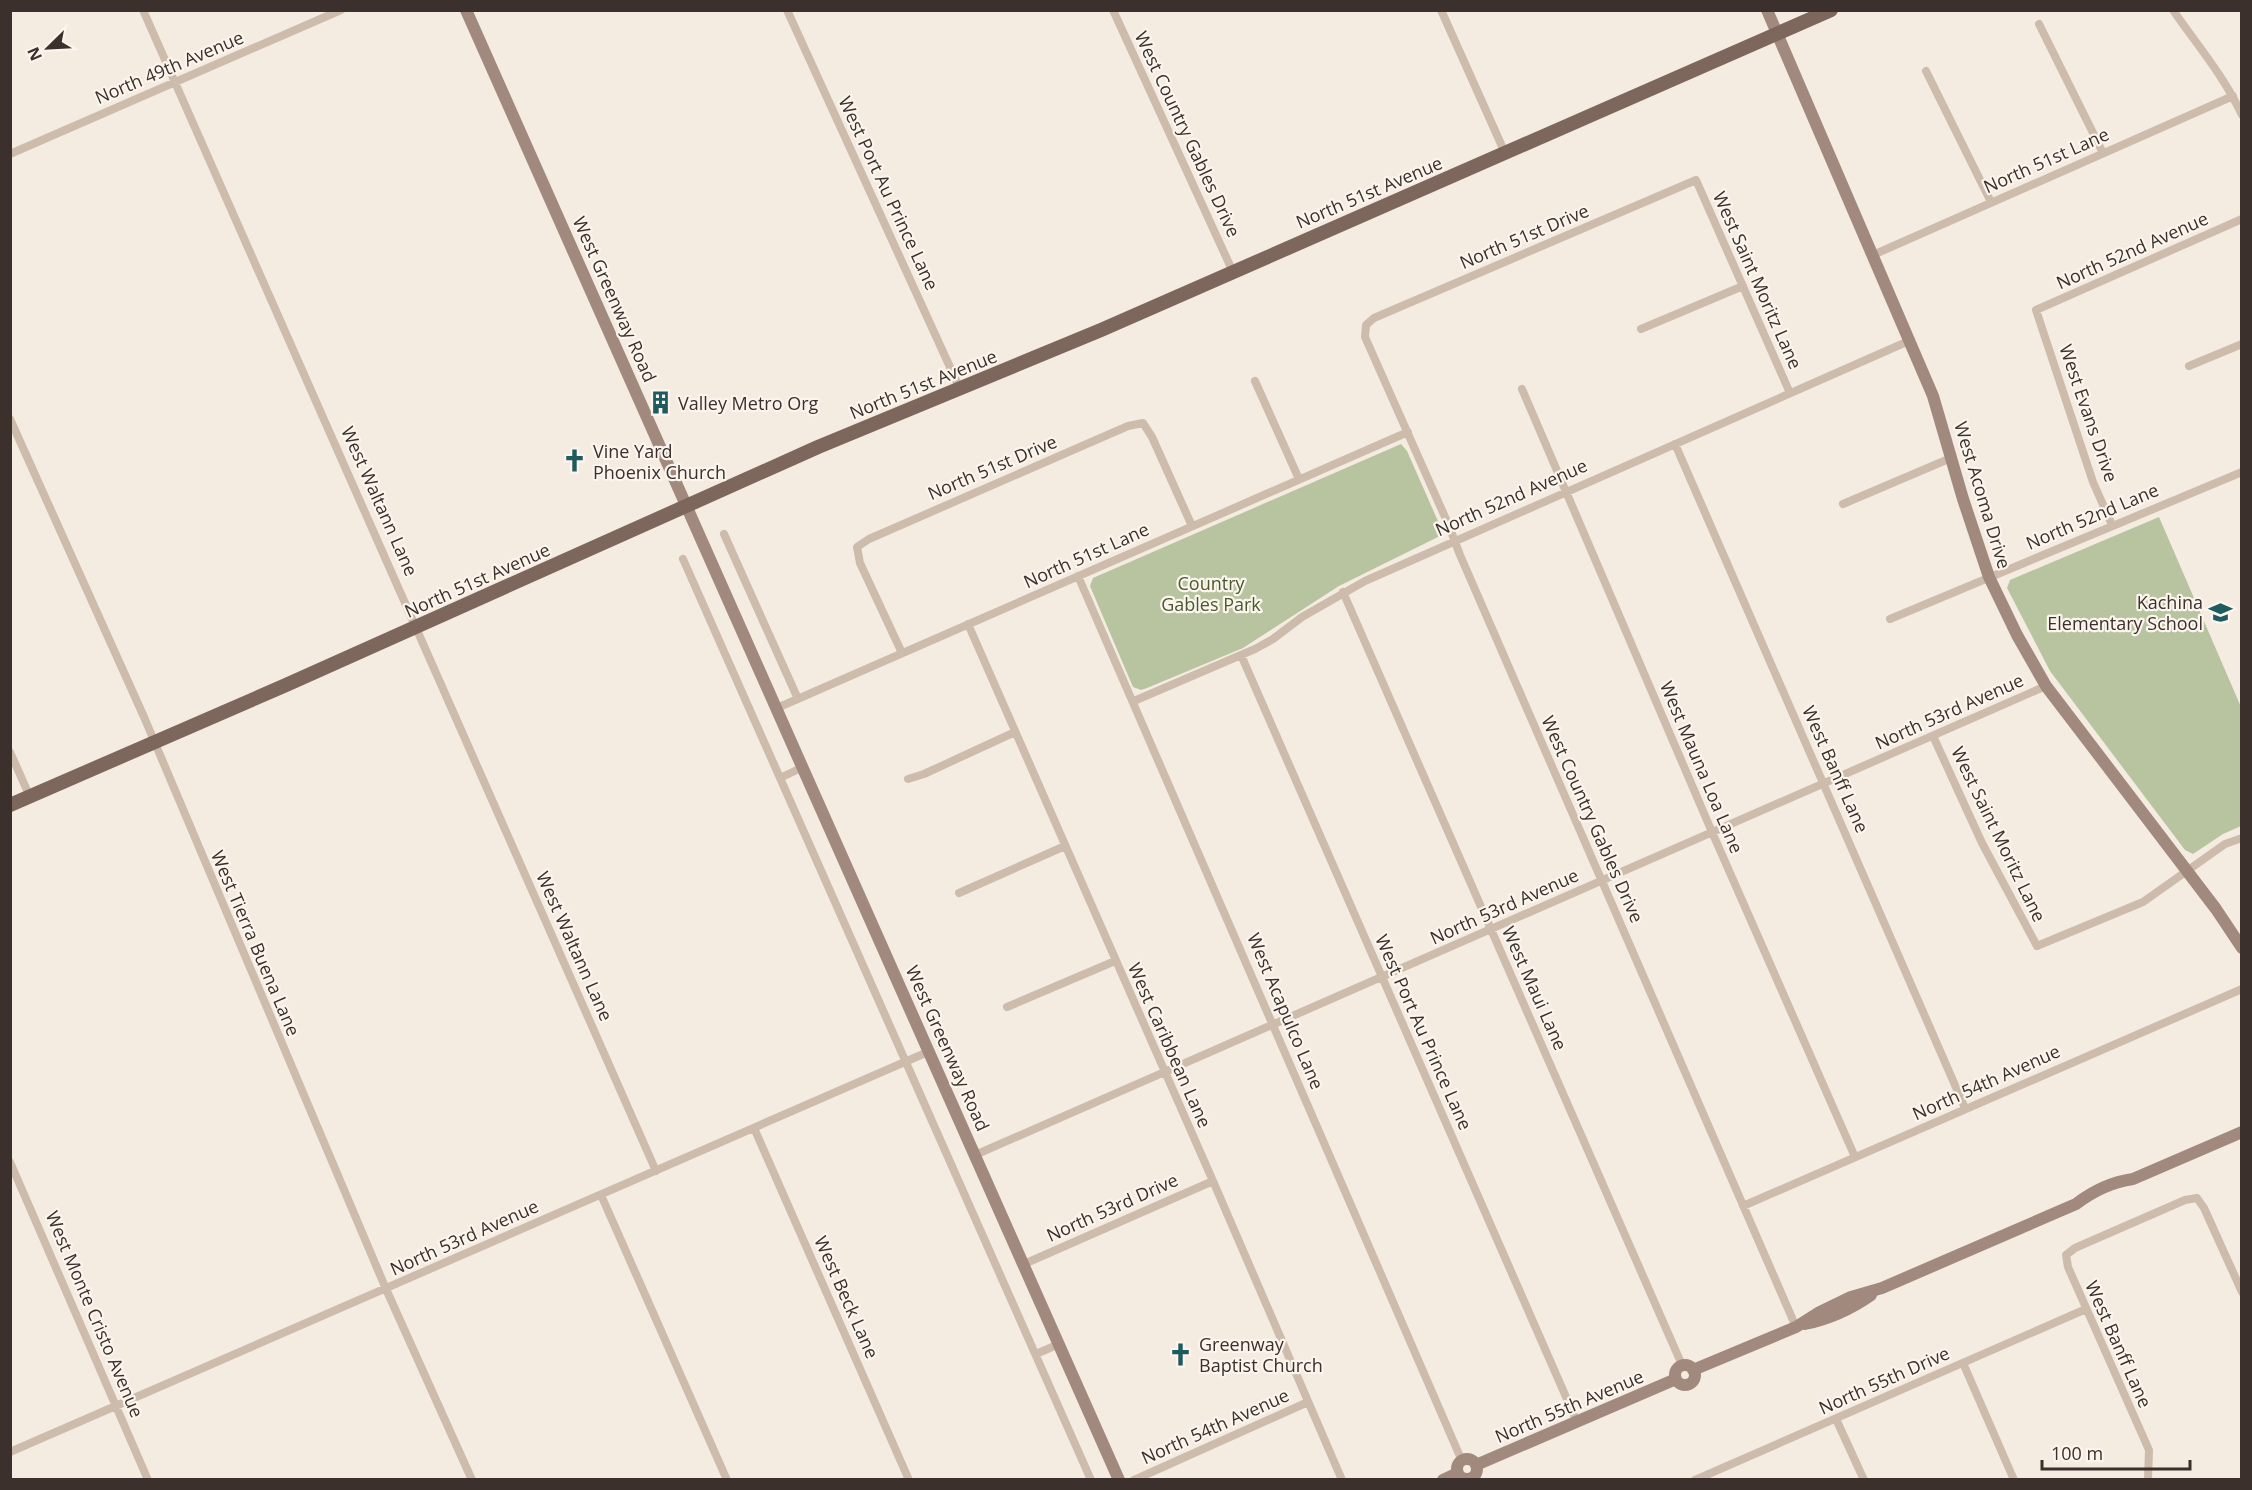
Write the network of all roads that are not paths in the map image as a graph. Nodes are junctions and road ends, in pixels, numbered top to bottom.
1 (143, 10) edge
2 (341, 10) edge
3 (466, 10) edge
4 (787, 10) edge
5 (1113, 10) edge
6 (1441, 10) edge
7 (1767, 10) edge
8 (1832, 10) edge
9 (2173, 10) edge
10 (2039, 24) dead end
11 (1777, 34) junction
12 (1926, 71) dead end
13 (176, 82) junction
14 (2233, 96) junction
15 (2241, 115) edge
16 (1505, 153) junction
17 (2103, 153) junction
18 (10, 154) edge
19 (1696, 180) joint
20 (1991, 202) junction
21 (2241, 219) edge
22 (1873, 255) junction
23 (1233, 272) junction
24 (1743, 286) junction
25 (2036, 310) joint
26 (1366, 324) joint
27 (1641, 329) dead end
28 (1911, 340) junction
29 (2241, 344) edge
30 (2189, 366) dead end
31 (1255, 381) dead end
32 (960, 389) junction
33 (1522, 389) dead end
34 (1790, 393) junction
35 (10, 419) edge
36 (1408, 432) junction
37 (1675, 444) junction
38 (1951, 458) junction
39 (2241, 472) edge
40 (1299, 479) junction
41 (1566, 490) junction
42 (1843, 504) dead end
43 (687, 505) junction
44 (2112, 525) junction
45 (1192, 526) junction
46 (724, 534) dead end
47 (1454, 540) junction
48 (683, 558) dead end
49 (1078, 576) junction
50 (1989, 577) junction
51 (1343, 592) junction
52 (1890, 619) dead end
53 (968, 624) junction
54 (417, 627) junction
55 (902, 653) junction
56 (1241, 655) junction
57 (2046, 686) junction
58 (798, 699) junction
59 (1134, 701) junction
60 (777, 708) junction
61 (1015, 732) junction
62 (1933, 736) junction
63 (153, 743) junction
64 (10, 752) edge
65 (803, 767) junction
66 (780, 778) junction
67 (908, 779) dead end
68 (1824, 783) junction
69 (30, 797) junction
70 (10, 805) edge
71 (1712, 832) junction
72 (2241, 838) edge
73 (1065, 846) junction
74 (2187, 871) junction
75 (1602, 881) junction
76 (959, 893) dead end
77 (1491, 929) junction
78 (2241, 948) edge
79 (1115, 961) junction
80 (1382, 977) junction
81 (2241, 989) edge
82 (1007, 1007) dead end
83 (1274, 1024) junction
84 (930, 1052) junction
85 (907, 1061) junction
86 (1164, 1073) junction
87 (1965, 1108) junction
88 (754, 1128) junction
89 (2241, 1132) edge
90 (975, 1155) junction
91 (1855, 1157) junction
92 (10, 1162) edge
93 (656, 1171) junction
94 (1213, 1181) junction
95 (601, 1195) junction
96 (1743, 1206) junction
97 (1024, 1264) junction
98 (386, 1289) junction
99 (2241, 1292) edge
100 (2086, 1309) junction
101 (1796, 1327) junction
102 (1059, 1344) junction
103 (1036, 1354) junction
104 (1962, 1363) junction
105 (1688, 1368) junction
106 (1676, 1379) junction
107 (1308, 1402) junction
108 (116, 1406) junction
109 (1836, 1419) junction
110 (1577, 1422) junction
111 (10, 1452) edge
112 (1462, 1461) junction
113 (1476, 1465) junction
114 (1458, 1473) junction
115 (1714, 1476) edge
116 (148, 1479) edge
117 (471, 1479) edge
118 (727, 1479) edge
119 (909, 1479) edge
120 (1091, 1479) edge
121 (1119, 1479) edge
122 (1134, 1479) edge
123 (1342, 1479) edge
124 (1443, 1479) edge
125 (1695, 1479) edge
126 (1864, 1479) edge
127 (2014, 1479) edge
128 (2148, 1479) edge

1 - 13 street, West Waltann Lane
2 - 13 street, North 49th Avenue
3 - 43 street, West Greenway Road
4 - 32 street, West Port Au Prince Lane
5 - 23 street, West Country Gables Drive
6 - 16 street
7 - 11 street, West Acoma Drive
8 - 11 main road, North 51st Avenue
9 - 14 street
10 - 17 street
11 - 16 main road, North 51st Avenue
11 - 22 street, West Acoma Drive
12 - 20 street
13 - 18 street, North 49th Avenue
13 - 54 street, West Waltann Lane
14 - 15 street
14 - 17 street, North 51st Lane
16 - 23 main road, North 51st Avenue
17 - 20 street, North 51st Lane
19 - 24 street, West Saint Moritz Lane
19 - 26 street, North 51st Drive
20 - 22 street, North 51st Lane
21 - 25 street, North 52nd Avenue
22 - 28 street, West Acoma Drive
23 - 32 main road, North 51st Avenue
24 - 27 street
24 - 34 street, West Saint Moritz Lane
25 - 44 street, West Evans Drive
26 - 36 street, West Country Gables Drive
28 - 34 street, North 52nd Avenue
28 - 38 street, West Acoma Drive
29 - 30 street
31 - 40 street
32 - 43 main road, North 51st Avenue
33 - 41 street, West Mauna Loa Lane
34 - 37 street, North 52nd Avenue
35 - 63 street, West Tierra Buena Lane
36 - 40 street, North 51st Lane
36 - 47 street, West Country Gables Drive
37 - 41 street, North 52nd Avenue
37 - 68 street, West Banff Lane
38 - 42 street
38 - 50 street, West Acoma Drive
39 - 44 street, North 52nd Lane
40 - 45 street, North 51st Lane
41 - 47 street, North 52nd Avenue
41 - 71 street, West Mauna Loa Lane
43 - 54 main road, North 51st Avenue
43 - 60 street, West Greenway Road
44 - 50 street, North 52nd Lane
45 - 49 street, North 51st Lane
45 - 55 street, North 51st Drive
46 - 58 street
47 - 51 street, North 52nd Avenue
47 - 75 street, West Country Gables Drive
48 - 66 street
49 - 53 street, North 51st Lane
49 - 59 street, West Acapulco Lane
50 - 52 street, North 52nd Lane
50 - 57 street, West Acoma Drive
51 - 56 street, North 52nd Avenue
51 - 77 street, West Maui Lane
53 - 55 street, North 51st Lane
53 - 61 street, West Caribbean Lane
54 - 63 main road, North 51st Avenue
54 - 93 street, West Waltann Lane
55 - 58 street, North 51st Lane
56 - 59 street, North 52nd Avenue
56 - 80 street, West Port Au Prince Lane
57 - 62 street, North 53rd Avenue
57 - 74 street, West Acoma Drive
58 - 60 street, North 51st Lane
59 - 83 street, West Acapulco Lane
60 - 65 street, West Greenway Road
61 - 67 street
61 - 73 street, West Caribbean Lane
62 - 68 street, North 53rd Avenue
62 - 74 street, West Saint Moritz Lane
63 - 69 main road, North 51st Avenue
63 - 98 street, West Tierra Buena Lane
64 - 69 street
65 - 66 street
65 - 84 street, West Greenway Road
66 - 85 street
68 - 71 street, North 53rd Avenue
68 - 87 street, West Banff Lane
69 - 70 main road, North 51st Avenue
71 - 75 street, North 53rd Avenue
71 - 91 street, West Mauna Loa Lane
72 - 74 street
73 - 76 street
73 - 79 street, West Caribbean Lane
74 - 78 street, West Acoma Drive
75 - 77 street, North 53rd Avenue
75 - 96 street, West Country Gables Drive
77 - 80 street, North 53rd Avenue
77 - 105 street, West Maui Lane
79 - 82 street
79 - 86 street, West Caribbean Lane
80 - 83 street, North 53rd Avenue
80 - 110 street, West Port Au Prince Lane
81 - 87 street, North 54th Avenue
83 - 86 street, North 53rd Avenue
83 - 112 street, West Acapulco Lane
84 - 85 street, North 53rd Avenue
84 - 90 street, West Greenway Road
85 - 88 street, North 53rd Avenue
85 - 103 street
86 - 90 street, North 53rd Avenue
86 - 94 street, West Caribbean Lane
87 - 91 street, North 54th Avenue
88 - 93 street, North 53rd Avenue
88 - 119 street, West Beck Lane
89 - 101 street, North 55th Avenue
90 - 97 street, West Greenway Road
91 - 96 street, North 54th Avenue
92 - 108 street, West Monte Cristo Avenue
93 - 95 street, North 53rd Avenue
94 - 97 street, North 53rd Drive
94 - 107 street, West Caribbean Lane
95 - 98 street, North 53rd Avenue
95 - 118 street
96 - 101 street, West Country Gables Drive
97 - 102 street, West Greenway Road
98 - 108 street, North 53rd Avenue
98 - 117 street, West Tierra Buena Lane
99 - 100 street, West Banff Lane
100 - 104 street, North 55th Drive
100 - 128 street, West Banff Lane
101 - 105 street, North 55th Avenue
102 - 103 street
102 - 121 street, West Greenway Road
103 - 120 street
104 - 109 street, North 55th Drive
104 - 127 street
105 - 106 street
105 - 106 street, North 55th Avenue
106 - 110 street, North 55th Avenue
107 - 122 street, North 54th Avenue
107 - 123 street, West Caribbean Lane
108 - 111 street, North 53rd Avenue
108 - 116 street, West Monte Cristo Avenue
109 - 115 street, North 55th Drive
109 - 126 street
110 - 113 street, North 55th Avenue
112 - 113 street
112 - 114 street
113 - 114 street, North 55th Avenue
114 - 124 street, North 55th Avenue
115 - 125 street, North 55th Drive

